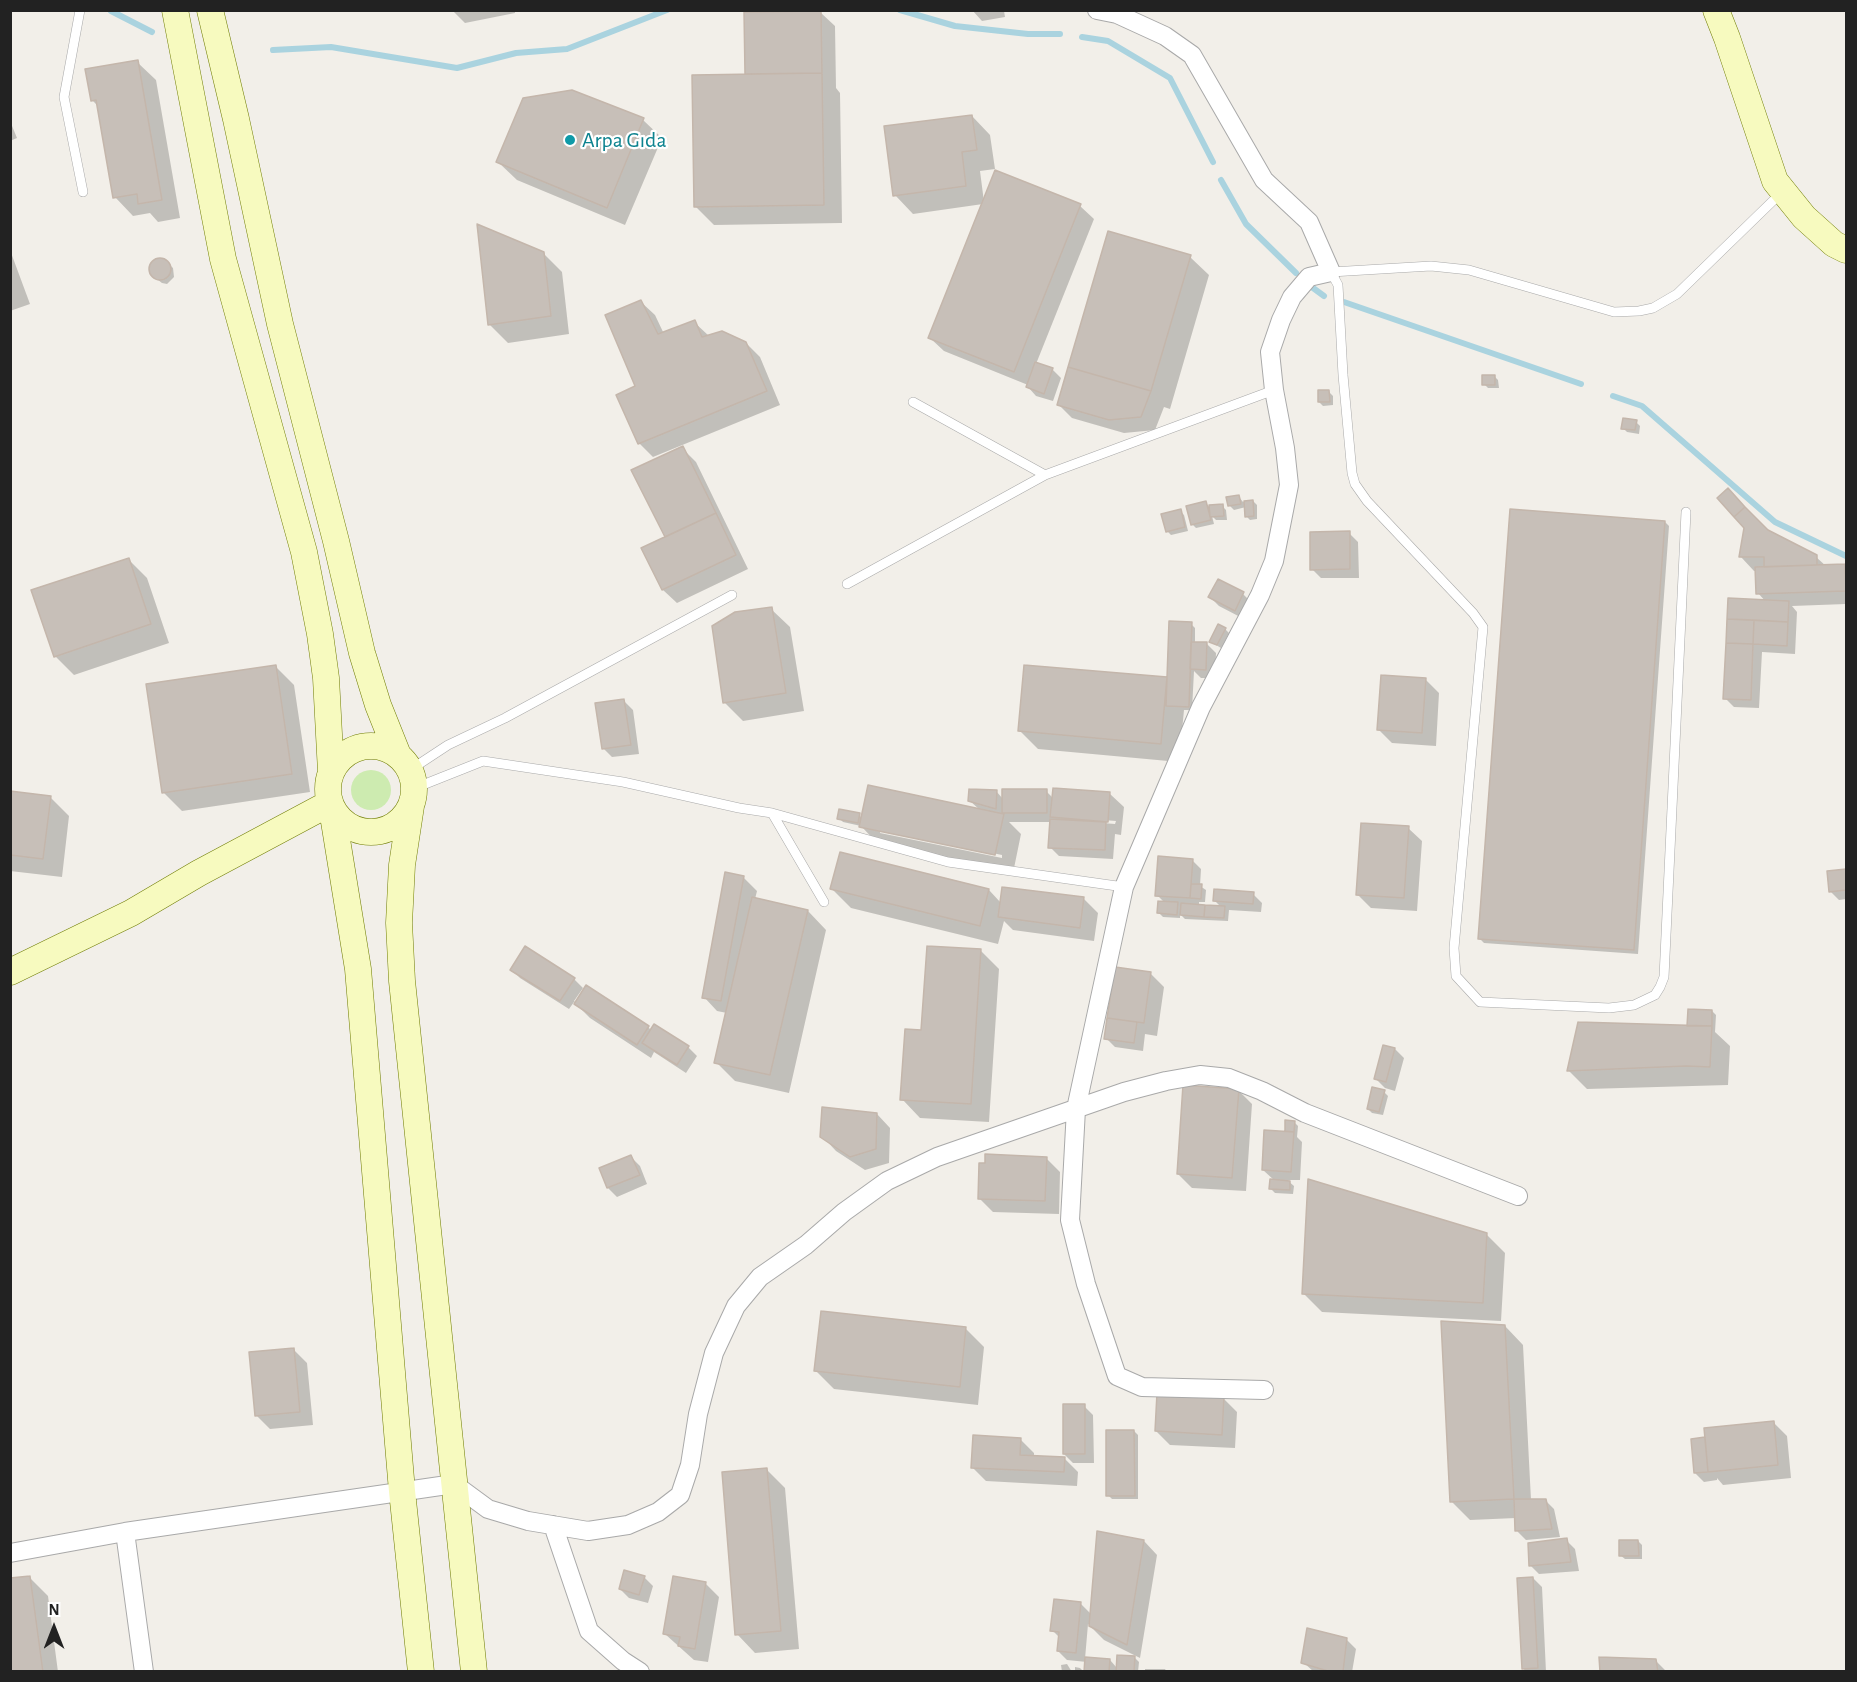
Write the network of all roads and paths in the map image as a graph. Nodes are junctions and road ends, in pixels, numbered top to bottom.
1 (80, 10) edge
2 (175, 10) edge
3 (210, 10) edge
4 (1098, 10) edge
5 (1716, 10) edge
6 (83, 192) dead end
7 (1784, 192) junction
8 (1846, 250) edge
9 (1331, 272) junction
10 (1274, 390) junction
11 (913, 402) dead end
12 (1045, 476) junction
13 (1686, 512) dead end
14 (847, 584) dead end
15 (732, 595) dead end
16 (331, 772) junction
17 (408, 780) junction
18 (331, 806) junction
19 (772, 813) junction
20 (1124, 886) junction
21 (824, 902) dead end
22 (10, 972) edge
23 (1076, 1108) junction
24 (1518, 1196) dead end
25 (1264, 1390) dead end
26 (454, 1484) junction
27 (402, 1491) junction
28 (553, 1525) junction
29 (125, 1532) junction
30 (10, 1553) edge
31 (144, 1671) edge
32 (421, 1671) edge
33 (474, 1671) edge
34 (640, 1671) edge

1 - 6 lane
2 - 16 street
3 - 17 street
4 - 9 street
5 - 7 street
7 - 8 street
7 - 9 lane
9 - 10 street
9 - 13 lane
10 - 12 lane
10 - 20 street
11 - 12 lane
12 - 14 lane
15 - 17 lane
16 - 17 street
16 - 18 street
17 - 18 street
17 - 19 lane
17 - 26 street
18 - 22 street
18 - 27 street
19 - 20 lane
19 - 21 lane
20 - 23 street
23 - 24 street
23 - 25 street
23 - 28 street
26 - 27 street
26 - 28 street
26 - 33 street
27 - 29 street
27 - 32 street
28 - 34 street
29 - 30 street
29 - 31 street

